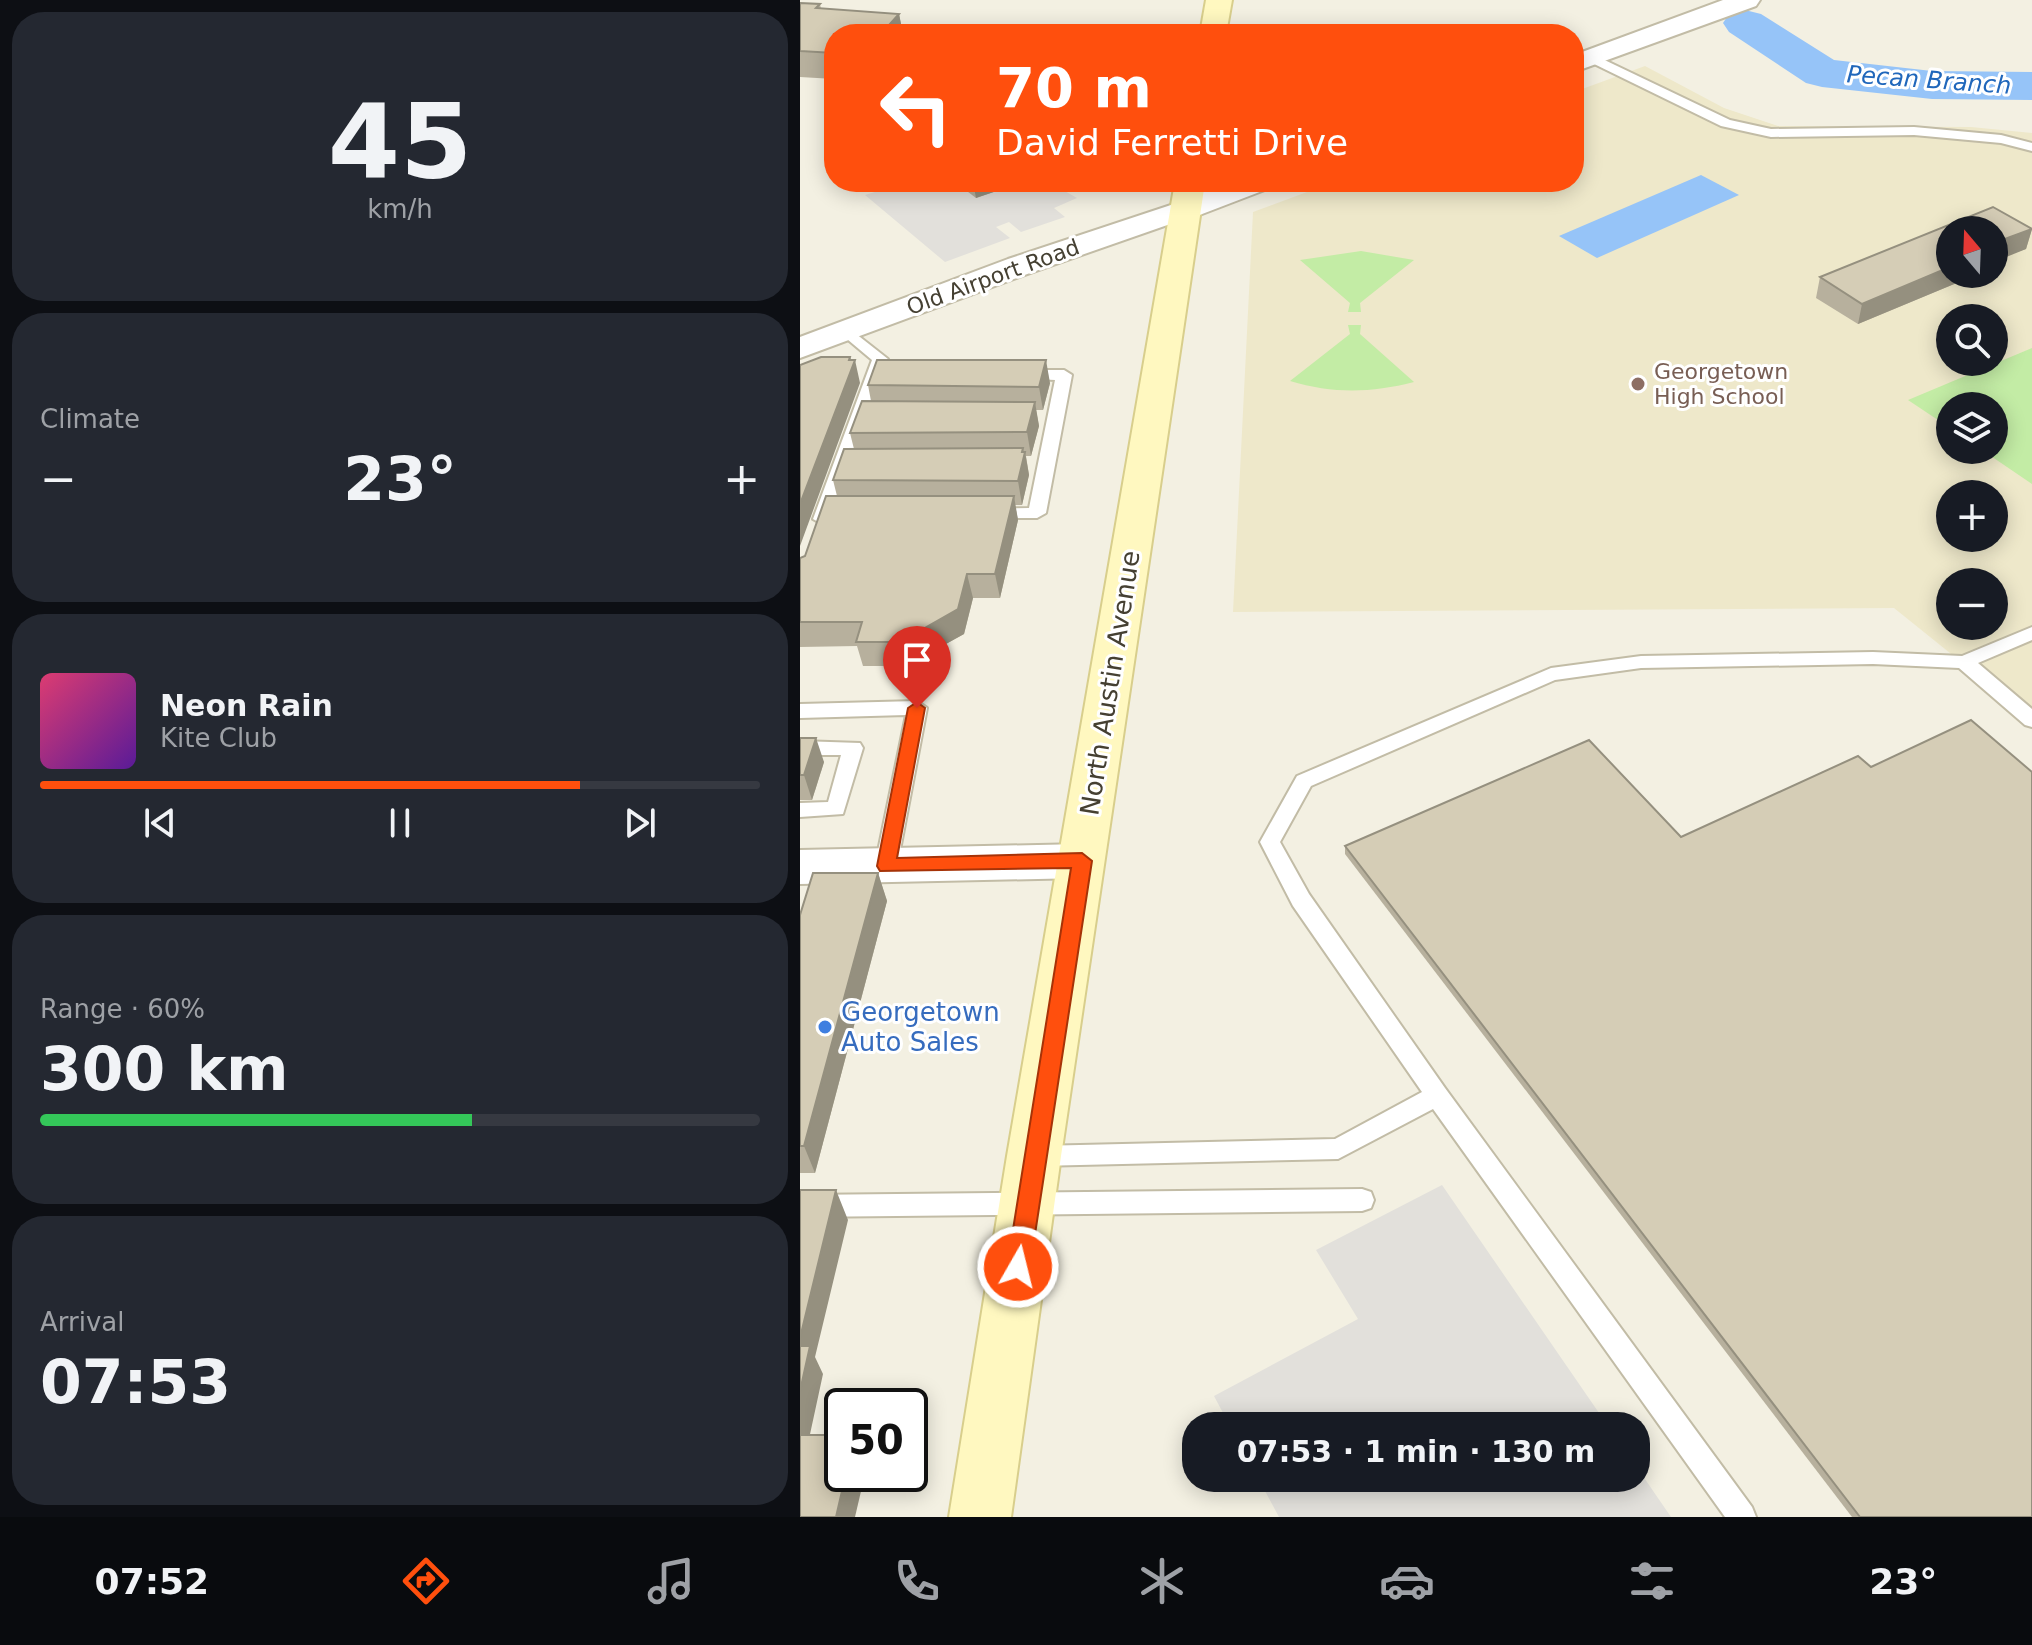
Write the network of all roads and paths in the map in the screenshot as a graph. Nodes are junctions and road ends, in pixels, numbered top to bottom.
1 (1219, 0) edge
2 (1747, 0) edge
3 (1215, 24) edge
4 (1584, 61) edge
5 (1584, 61) edge
6 (2032, 147) edge
7 (1208, 192) edge
8 (1188, 196) edge
9 (846, 331) junction
10 (800, 348) edge
11 (1001, 375) edge
12 (976, 513) edge
13 (814, 540) edge
14 (2032, 633) edge
15 (1964, 662) junction
16 (800, 711) edge
17 (2032, 720) edge
18 (800, 748) edge
19 (800, 810) edge
20 (1082, 861) junction
21 (886, 866) junction
22 (800, 867) edge
23 (1437, 1095) junction
24 (1034, 1156) junction
25 (1362, 1200) dead end
26 (1028, 1204) junction
27 (800, 1206) edge
28 (980, 1517) edge
29 (1742, 1517) edge

1 - 3 main road
2 - 4 street
5 - 6 lane
7 - 8 street
8 - 9 street, Old Airport Road
8 - 20 main road, North Austin Avenue
9 - 10 street, Old Airport Road
9 - 13 lane
11 - 12 lane
14 - 15 lane
15 - 17 lane
15 - 23 lane
16 - 21 lane
18 - 19 lane
20 - 21 street
20 - 24 main road, North Austin Avenue
21 - 22 street
23 - 24 lane
23 - 29 lane
24 - 26 main road, North Austin Avenue
25 - 26 lane
26 - 27 lane
26 - 28 main road, North Austin Avenue

